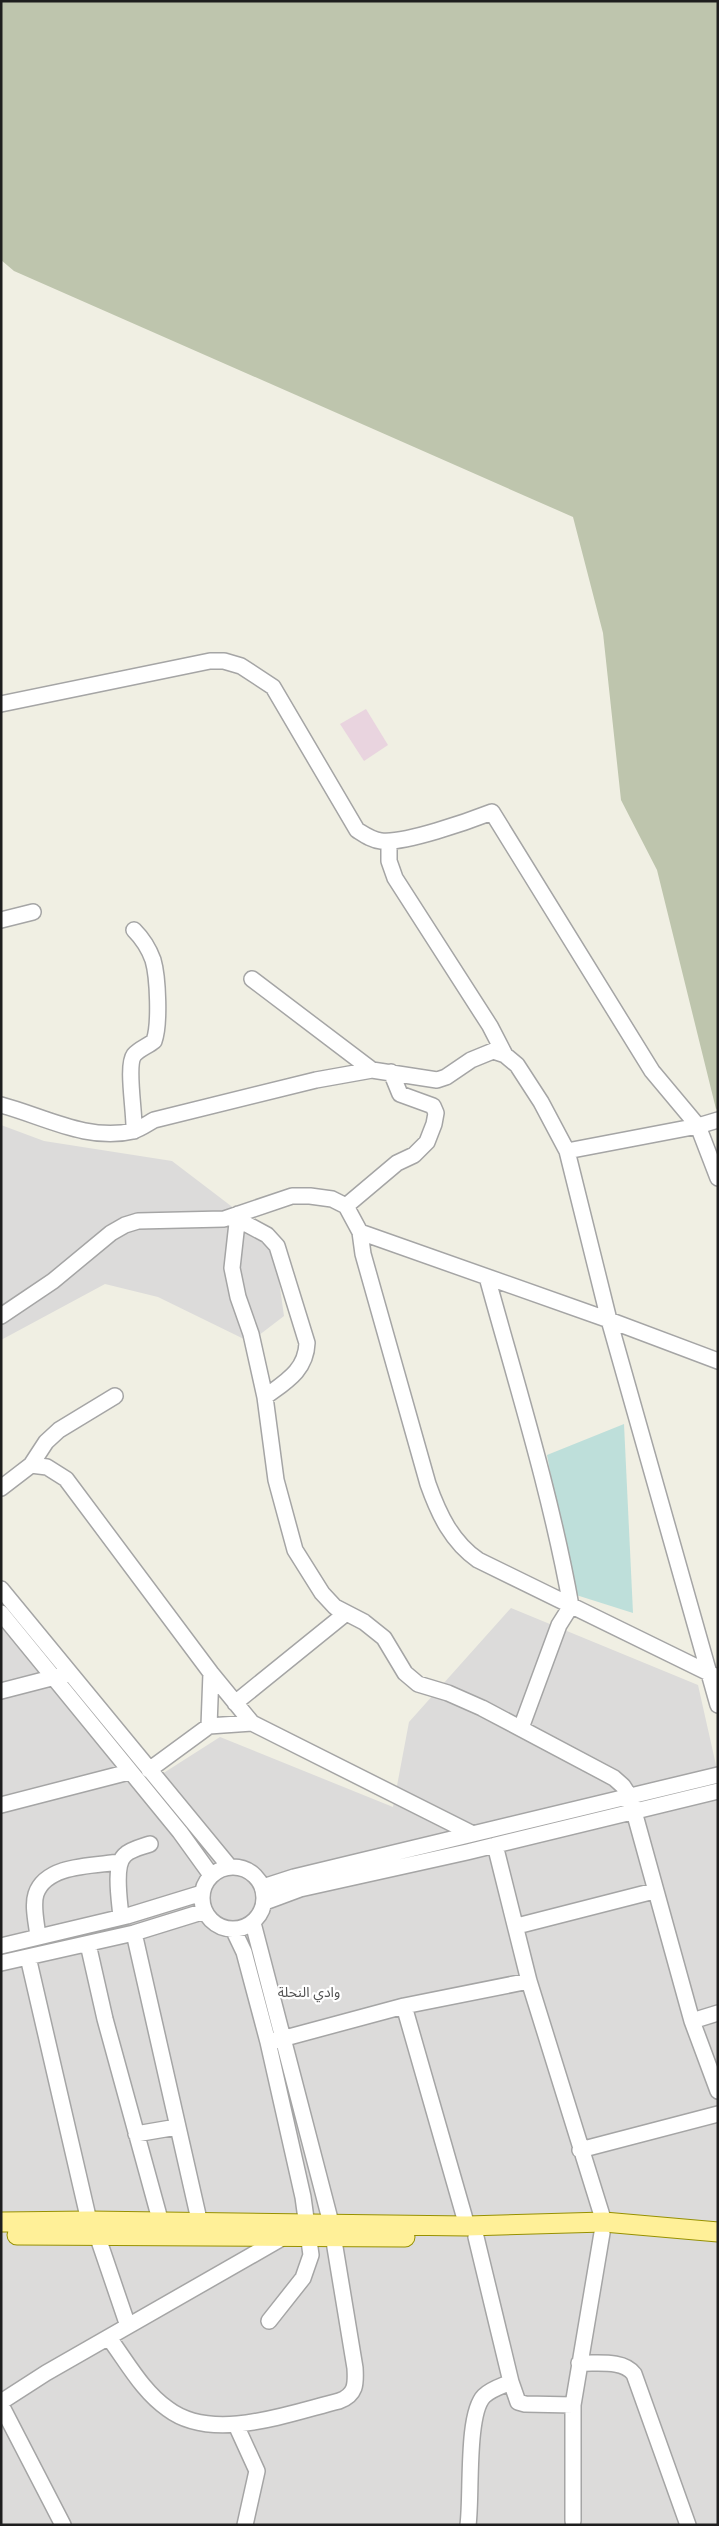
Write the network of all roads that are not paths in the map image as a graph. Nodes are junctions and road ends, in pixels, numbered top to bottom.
1 (1, 704) edge
2 (389, 842) junction
3 (33, 912) dead end
4 (1, 920) edge
5 (134, 930) dead end
6 (252, 979) dead end
7 (505, 1055) junction
8 (372, 1070) junction
9 (392, 1072) junction
10 (1, 1106) edge
11 (718, 1120) edge
12 (698, 1126) junction
13 (134, 1130) junction
14 (566, 1151) junction
15 (718, 1178) edge
16 (346, 1206) junction
17 (238, 1216) junction
18 (360, 1232) junction
19 (487, 1277) junction
20 (1, 1316) edge
21 (609, 1320) junction
22 (718, 1361) edge
23 (115, 1396) dead end
24 (265, 1397) junction
25 (31, 1465) junction
26 (1, 1488) edge
27 (1, 1589) edge
28 (571, 1606) junction
29 (1, 1613) edge
30 (345, 1614) junction
31 (70, 1673) junction
32 (210, 1673) junction
33 (714, 1675) edge
34 (54, 1678) junction
35 (1, 1690) edge
36 (235, 1703) junction
37 (718, 1705) edge
38 (252, 1723) junction
39 (209, 1726) junction
40 (521, 1728) junction
41 (150, 1770) junction
42 (129, 1772) junction
43 (718, 1775) edge
44 (718, 1791) edge
45 (632, 1804) junction
46 (1, 1805) edge
47 (473, 1834) junction
48 (150, 1844) dead end
49 (494, 1845) junction
50 (120, 1862) junction
51 (229, 1866) junction
52 (211, 1875) junction
53 (263, 1887) junction
54 (654, 1892) junction
55 (202, 1893) junction
56 (265, 1902) junction
57 (167, 1904) junction
58 (205, 1911) junction
59 (121, 1917) junction
60 (170, 1922) junction
61 (253, 1923) junction
62 (517, 1926) junction
63 (233, 1930) junction
64 (134, 1933) junction
65 (38, 1937) junction
66 (88, 1944) junction
67 (1, 1946) edge
68 (28, 1957) junction
69 (1, 1963) edge
70 (529, 1981) junction
71 (404, 2006) junction
72 (718, 2013) edge
73 (692, 2021) junction
74 (275, 2041) junction
75 (718, 2091) edge
76 (718, 2114) edge
77 (177, 2127) junction
78 (136, 2134) junction
79 (580, 2150) junction
80 (1, 2222) edge
81 (161, 2223) junction
82 (200, 2224) junction
83 (93, 2228) junction
84 (603, 2228) junction
85 (307, 2231) junction
86 (332, 2231) junction
87 (471, 2231) junction
88 (718, 2232) edge
89 (1, 2235) edge
90 (282, 2238) junction
91 (718, 2243) edge
92 (269, 2321) dead end
93 (128, 2326) junction
94 (110, 2338) junction
95 (579, 2363) junction
96 (511, 2382) junction
97 (1, 2404) edge
98 (573, 2405) junction
99 (236, 2426) junction
100 (573, 2521) dead end
101 (63, 2525) edge
102 (245, 2525) edge
103 (468, 2525) edge
104 (688, 2525) edge

1 - 2 street
2 - 7 street
2 - 12 street
3 - 4 street
5 - 13 street
6 - 8 street
7 - 9 street
7 - 14 street
8 - 9 street
8 - 13 street
9 - 16 street
10 - 13 street
11 - 12 street
12 - 14 street
12 - 15 street
14 - 21 street
16 - 17 street
16 - 18 street
17 - 20 street
17 - 24 street
17 - 24 street
18 - 19 street
18 - 28 street
19 - 21 street
19 - 28 street
21 - 22 street
21 - 33 street
23 - 25 street
24 - 30 street
25 - 26 street
25 - 32 street
27 - 31 street
28 - 33 street
28 - 40 street
29 - 34 street
30 - 36 street
30 - 40 street
31 - 34 street
31 - 41 street
32 - 36 street
32 - 39 street
33 - 37 street
34 - 35 street
34 - 42 street
36 - 38 street
38 - 39 street
38 - 47 street
39 - 41 street
40 - 45 street
41 - 51 street
42 - 46 street
42 - 52 street
43 - 45 street
44 - 45 street
45 - 47 street
45 - 49 street
45 - 54 street
47 - 53 street
48 - 50 street
49 - 56 street
49 - 62 street
50 - 59 street
50 - 65 street
51 - 52 street
51 - 53 street
52 - 55 street
53 - 56 street
54 - 62 street
54 - 73 street
55 - 57 street
55 - 58 street
56 - 61 street
57 - 59 street
57 - 60 street
58 - 60 street
58 - 63 street
59 - 65 street
60 - 64 street
61 - 63 street
61 - 74 street
62 - 70 street
63 - 74 street
64 - 66 street
64 - 77 street
65 - 67 street
66 - 68 street
66 - 78 street
68 - 69 street
68 - 83 street
70 - 71 street
70 - 79 street
71 - 74 street
71 - 87 street
72 - 73 street
73 - 75 street
74 - 85 street
74 - 86 street
76 - 79 street
77 - 78 street
77 - 82 street
78 - 81 street
79 - 84 street
80 - 83 main road
81 - 82 main road
81 - 83 main road
82 - 85 main road
83 - 89 main road
83 - 90 main road
83 - 93 street
84 - 87 main road
84 - 88 main road
84 - 91 main road
84 - 95 street
85 - 86 main road
85 - 90 main road
85 - 92 street
86 - 87 main road
86 - 99 street
87 - 96 street
90 - 93 street
93 - 94 street
94 - 97 street
94 - 99 street
95 - 98 street
95 - 104 street
96 - 98 street
96 - 103 street
97 - 101 street
98 - 100 street
99 - 102 street

